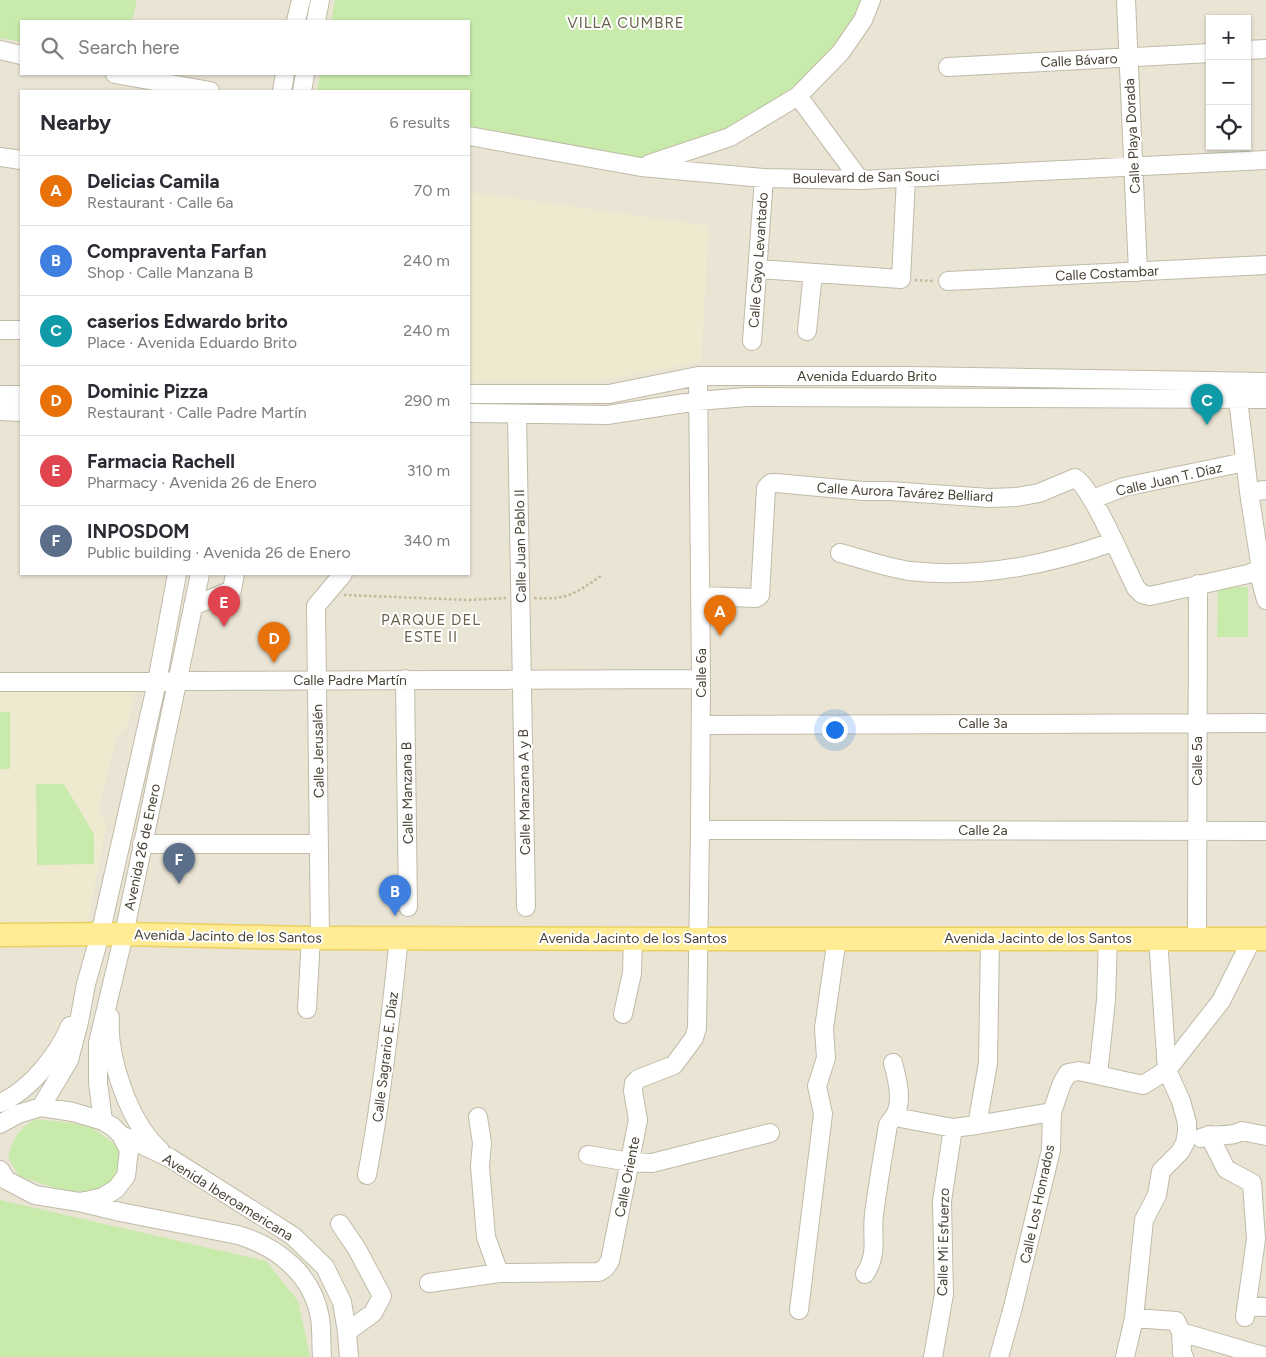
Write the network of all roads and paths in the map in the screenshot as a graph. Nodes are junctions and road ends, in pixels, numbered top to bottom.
1 (301, 0) edge
2 (320, 0) edge
3 (871, 0) edge
4 (1126, 0) edge
5 (296, 20) edge
6 (316, 20) edge
7 (1266, 49) edge
8 (0, 50) edge
9 (1251, 50) edge
10 (1206, 53) edge
11 (20, 55) edge
12 (1129, 58) junction
13 (948, 67) dead end
14 (119, 75) edge
15 (285, 75) edge
16 (305, 75) edge
17 (173, 88) edge
18 (198, 90) edge
19 (282, 90) edge
20 (302, 90) edge
21 (798, 96) junction
22 (470, 136) edge
23 (0, 157) edge
24 (20, 160) edge
25 (1266, 160) edge
26 (641, 166) junction
27 (1134, 168) junction
28 (764, 178) junction
29 (906, 178) junction
30 (860, 180) junction
31 (1266, 265) edge
32 (758, 269) junction
33 (1138, 272) junction
34 (813, 273) junction
35 (901, 279) junction
36 (948, 281) joint
37 (0, 330) edge
38 (20, 330) edge
39 (807, 331) dead end
40 (752, 341) dead end
41 (698, 376) junction
42 (1266, 382) edge
43 (470, 394) edge
44 (0, 395) edge
45 (20, 395) edge
46 (1238, 399) junction
47 (1266, 399) edge
48 (698, 401) junction
49 (0, 412) edge
50 (20, 412) edge
51 (470, 413) edge
52 (517, 414) junction
53 (1245, 462) junction
54 (1257, 491) edge
55 (1093, 499) junction
56 (1113, 542) junction
57 (840, 553) dead end
58 (1258, 570) junction
59 (177, 575) edge
60 (200, 575) edge
61 (235, 575) edge
62 (342, 575) edge
63 (601, 576) dead end
64 (1198, 584) junction
65 (326, 594) junction
66 (701, 596) junction
67 (521, 597) junction
68 (1266, 600) edge
69 (193, 606) junction
70 (523, 678) junction
71 (405, 679) junction
72 (701, 679) junction
73 (317, 680) junction
74 (177, 681) junction
75 (0, 682) edge
76 (157, 682) junction
77 (1197, 722) junction
78 (1266, 723) edge
79 (701, 725) junction
80 (700, 830) junction
81 (1197, 830) junction
82 (1266, 831) edge
83 (142, 844) junction
84 (319, 844) junction
85 (408, 907) dead end
86 (526, 907) dead end
87 (124, 934) junction
88 (0, 935) edge
89 (100, 935) junction
90 (316, 938) junction
91 (399, 938) junction
92 (633, 938) junction
93 (837, 938) junction
94 (990, 938) junction
95 (1108, 938) junction
96 (1158, 938) junction
97 (1197, 938) junction
98 (698, 939) junction
99 (1259, 939) edge
100 (114, 976) junction
101 (86, 984) junction
102 (307, 1009) dead end
103 (623, 1014) dead end
104 (893, 1063) dead end
105 (1167, 1070) junction
106 (1098, 1075) junction
107 (0, 1103) edge
108 (41, 1108) junction
109 (1052, 1112) junction
110 (0, 1114) edge
111 (18, 1114) junction
112 (478, 1116) dead end
113 (894, 1117) junction
114 (103, 1121) junction
115 (0, 1124) edge
116 (977, 1125) junction
117 (953, 1128) junction
118 (770, 1133) dead end
119 (121, 1135) junction
120 (1209, 1135) junction
121 (1266, 1136) edge
122 (1185, 1143) junction
123 (588, 1155) dead end
124 (170, 1158) junction
125 (630, 1162) junction
126 (0, 1170) edge
127 (367, 1175) dead end
128 (0, 1186) edge
129 (35, 1195) junction
130 (79, 1202) junction
131 (340, 1224) dead end
132 (499, 1273) junction
133 (865, 1274) dead end
134 (429, 1283) dead end
135 (1266, 1307) edge
136 (799, 1310) dead end
137 (1134, 1318) junction
138 (347, 1332) junction
139 (1181, 1332) junction
140 (322, 1357) edge
141 (349, 1357) edge
142 (933, 1357) edge
143 (999, 1357) edge
144 (1125, 1357) edge
145 (1184, 1357) edge
146 (1266, 1357) edge

1 - 5 street
2 - 6 street
3 - 21 street
4 - 12 street, Calle Playa Dorada
7 - 9 street
8 - 11 street
10 - 12 street, Calle Bávaro
12 - 13 street, Calle Bávaro
12 - 27 street, Calle Playa Dorada
14 - 17 street
15 - 19 street
16 - 20 street
17 - 18 street
21 - 26 street
21 - 30 street
22 - 26 street, Boulevard de San Souci
23 - 24 street
25 - 27 street, Boulevard de San Souci
26 - 28 street, Boulevard de San Souci
27 - 29 street, Boulevard de San Souci
27 - 33 street, Calle Playa Dorada
28 - 30 street, Boulevard de San Souci
28 - 32 street, Calle Cayo Levantado
29 - 30 street, Boulevard de San Souci
29 - 35 street
31 - 33 street, Calle Costambar
32 - 34 street
32 - 40 street, Calle Cayo Levantado
33 - 36 street, Calle Costambar
34 - 35 street
34 - 39 street
35 - 36 path
37 - 38 street
41 - 42 street, Avenida Eduardo Brito
41 - 43 street, Avenida Eduardo Brito
41 - 48 street, Calle 6a
44 - 45 street
46 - 47 street, Avenida Eduardo Brito
46 - 48 street, Avenida Eduardo Brito
46 - 53 street
48 - 52 street, Avenida Eduardo Brito
48 - 66 street, Calle 6a
49 - 50 street
51 - 52 street, Avenida Eduardo Brito
52 - 67 street, Calle Juan Pablo II
53 - 54 street
53 - 55 street, Calle Juan T. Díaz
54 - 58 street
55 - 56 street, Calle Aurora Tavárez Belliard
55 - 66 street, Calle Aurora Tavárez Belliard
56 - 57 street
56 - 64 street, Calle Aurora Tavárez Belliard
58 - 64 street
58 - 68 street
59 - 76 street, Avenida 26 de Enero
60 - 69 street, Avenida 26 de Enero
61 - 69 street
62 - 65 street, Calle Jerusalén
63 - 67 path
64 - 77 street, Calle 5a
65 - 67 path
65 - 73 street, Calle Jerusalén
66 - 72 street, Calle 6a
67 - 70 street, Calle Juan Pablo II
69 - 74 street, Avenida 26 de Enero
70 - 71 street, Calle Padre Martín
70 - 72 street, Calle Padre Martín
70 - 86 street, Calle Manzana A y B
71 - 73 street, Calle Padre Martín
71 - 85 street, Calle Manzana B
72 - 79 street, Calle 6a
73 - 74 street, Calle Padre Martín
73 - 84 street, Calle Jerusalén
74 - 76 street, Calle Padre Martín
74 - 83 street, Avenida 26 de Enero
75 - 76 street, Calle Padre Martín
76 - 89 street, Avenida 26 de Enero
77 - 78 street, Calle 3a
77 - 79 street, Calle 3a
77 - 81 street, Calle 5a
79 - 80 street, Calle 6a
80 - 81 street, Calle 2a
80 - 98 street, Calle 6a
81 - 82 street, Calle 2a
81 - 97 street, Calle 5a
83 - 84 street
83 - 87 street, Avenida 26 de Enero
84 - 90 street, Calle Jerusalén
87 - 89 main road, Avenida Jacinto de los Santos
87 - 90 main road, Avenida Jacinto de los Santos
87 - 100 street, Avenida 26 de Enero
88 - 89 main road, Avenida Jacinto de los Santos
89 - 101 street, Avenida 26 de Enero
90 - 91 main road, Avenida Jacinto de los Santos
90 - 102 street, Calle Jerusalén
91 - 92 main road, Avenida Jacinto de los Santos
91 - 127 street, Calle Sagrario E. Díaz
92 - 98 main road, Avenida Jacinto de los Santos
92 - 103 street
93 - 94 main road, Avenida Jacinto de los Santos
93 - 98 main road, Avenida Jacinto de los Santos
93 - 136 street
94 - 95 main road, Avenida Jacinto de los Santos
94 - 116 street
95 - 96 main road, Avenida Jacinto de los Santos
95 - 106 street
96 - 97 main road, Avenida Jacinto de los Santos
96 - 105 street
97 - 99 main road, Avenida Jacinto de los Santos
98 - 125 street, Calle Oriente
99 - 105 street, Calle Los Honrados
100 - 114 street, Avenida 26 de Enero
100 - 124 street
101 - 107 street
101 - 108 street, Avenida 26 de Enero
104 - 113 street
105 - 106 street, Calle Los Honrados
105 - 122 street
106 - 109 street, Calle Los Honrados
108 - 111 street
108 - 114 street
109 - 116 street
109 - 143 street, Calle Los Honrados
110 - 111 street
111 - 115 street
112 - 132 street
113 - 117 street
113 - 133 street
114 - 119 street, Avenida Iberoamericana
116 - 117 street
117 - 142 street, Calle Mi Esfuerzo
118 - 125 street
119 - 124 street, Avenida Iberoamericana
119 - 130 street
120 - 121 street
120 - 122 street
120 - 135 street
122 - 137 street
123 - 125 street
124 - 138 street, Avenida Iberoamericana
125 - 132 street, Calle Oriente
126 - 129 street
128 - 129 street
129 - 130 street, Avenida Iberoamericana
130 - 140 street, Avenida Iberoamericana
131 - 138 street
132 - 134 street, Calle Oriente
137 - 139 street
137 - 144 street
138 - 141 street, Avenida Iberoamericana
139 - 145 street
139 - 146 street

